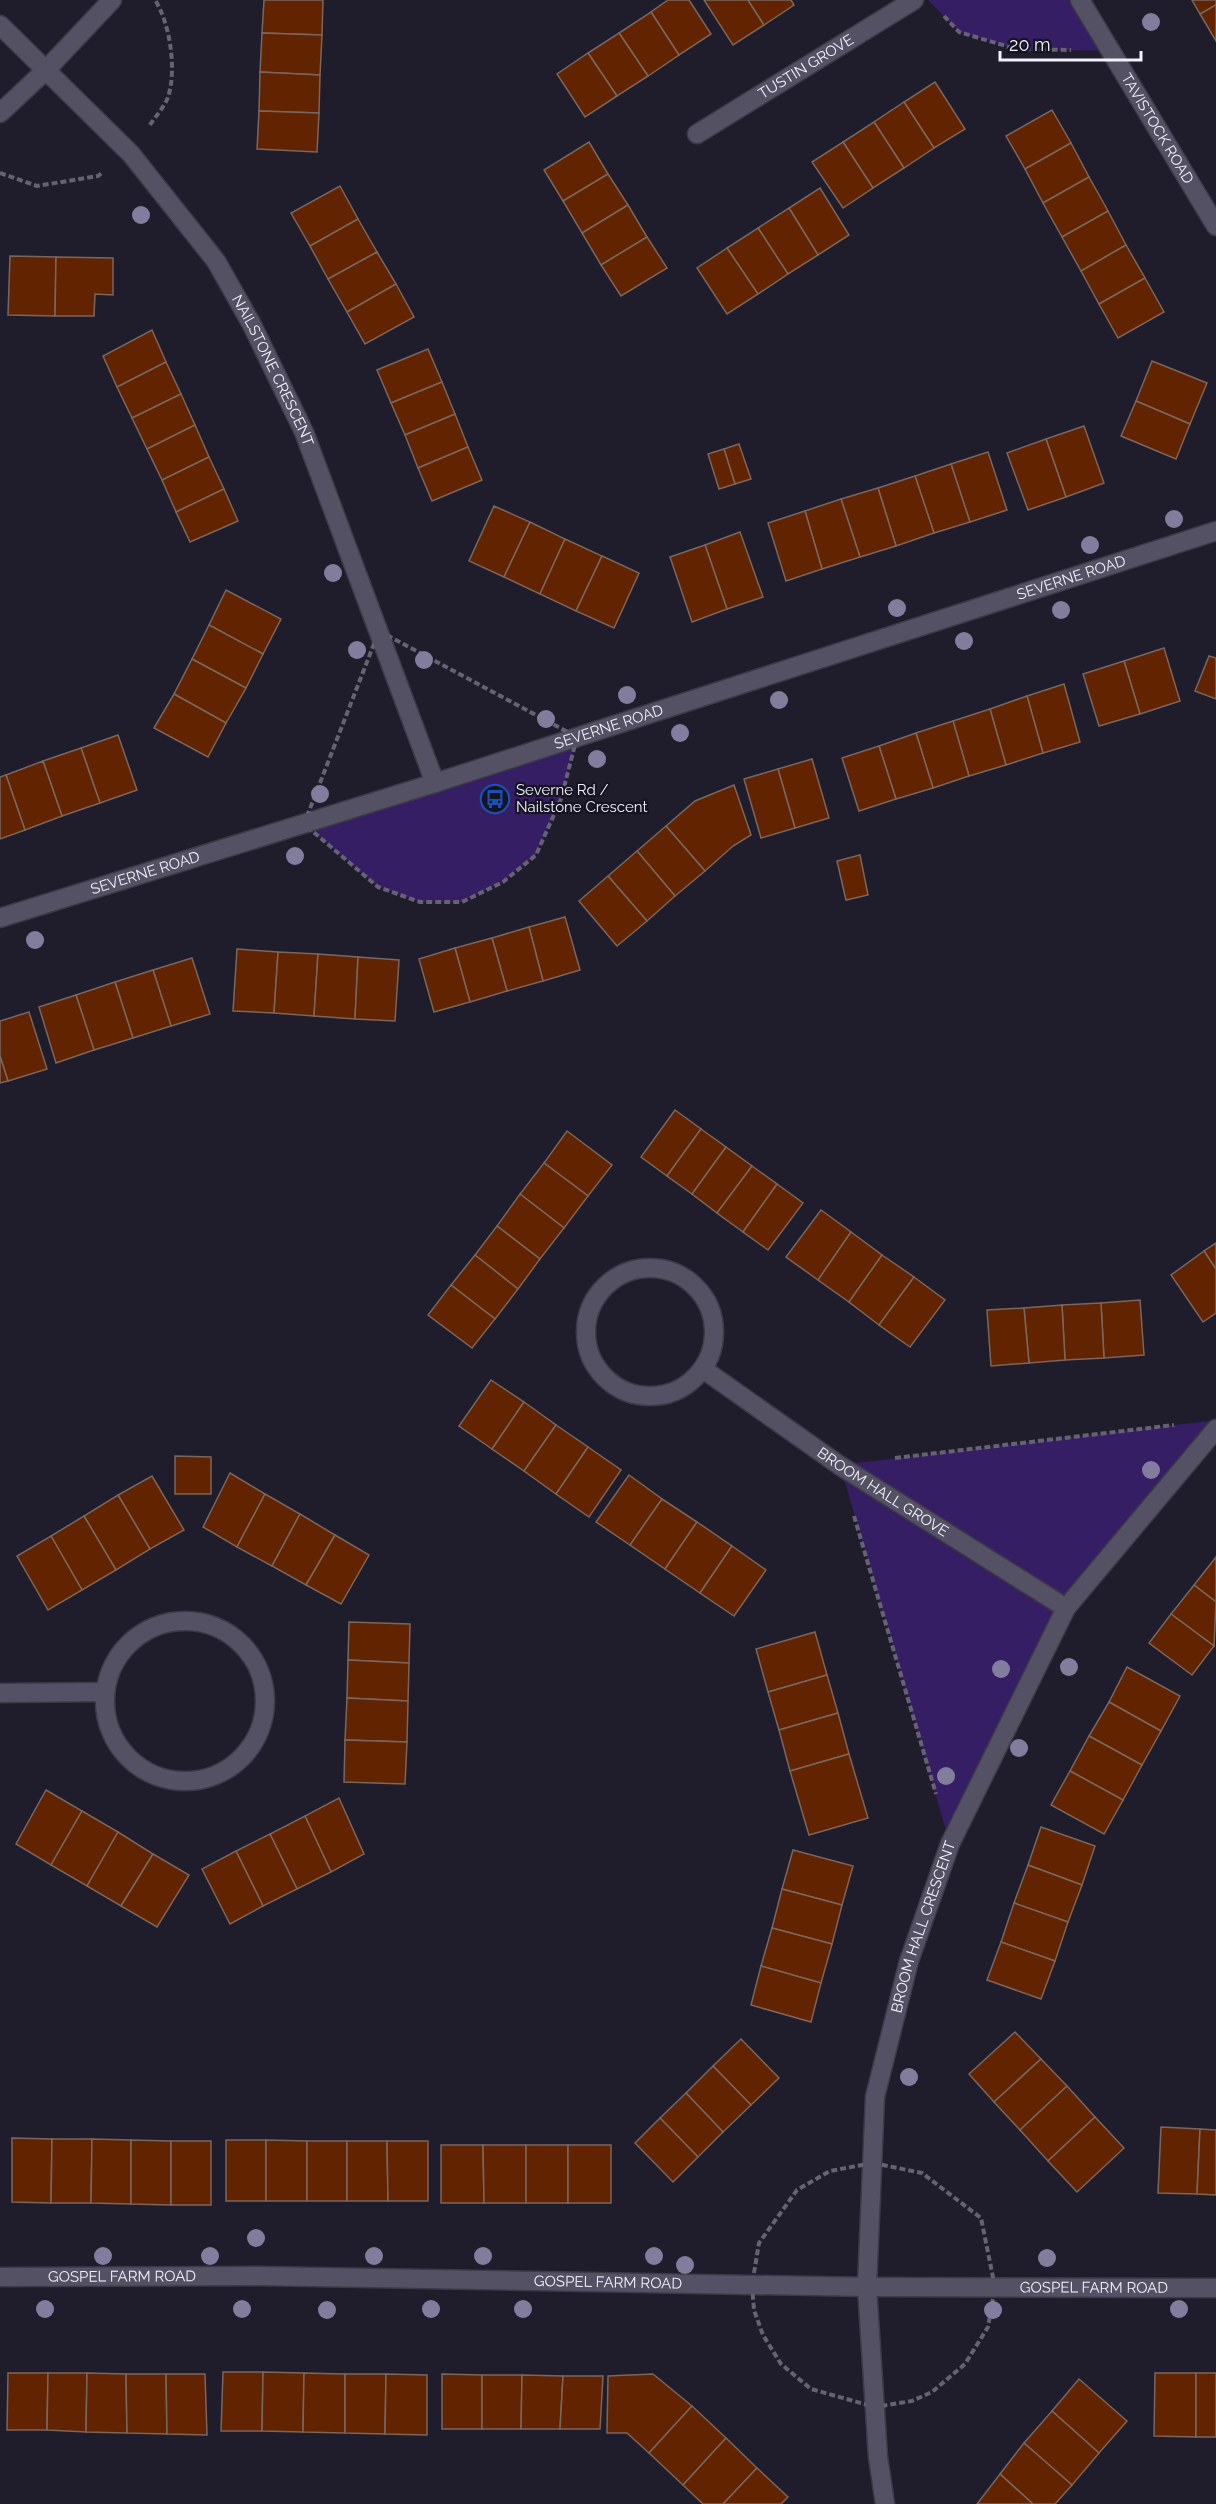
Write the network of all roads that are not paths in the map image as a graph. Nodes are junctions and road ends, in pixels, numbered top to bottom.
1 (112, 0) edge
2 (914, 0) edge
3 (1080, 0) edge
4 (0, 25) edge
5 (46, 70) junction
6 (0, 113) edge
7 (697, 134) dead end
8 (1216, 226) edge
9 (1216, 531) edge
10 (435, 783) junction
11 (0, 918) edge
12 (703, 1369) junction
13 (1216, 1429) edge
14 (1066, 1608) junction
15 (104, 1692) junction
16 (0, 1694) edge
17 (0, 2277) edge
18 (867, 2287) junction
19 (1216, 2288) edge
20 (885, 2504) edge

1 - 5 street
2 - 7 street, TUSTIN GROVE
3 - 8 street, TAVISTOCK ROAD
4 - 5 street, NAILSTONE CRESCENT
5 - 6 street
5 - 10 street, NAILSTONE CRESCENT
9 - 10 street, SEVERNE ROAD
10 - 11 street, SEVERNE ROAD
12 - 12 street
12 - 14 street, BROOM HALL GROVE
13 - 14 street, BROOM HALL CRESCENT
14 - 18 street, BROOM HALL CRESCENT
15 - 15 street
15 - 16 street
17 - 18 street, GOSPEL FARM ROAD
18 - 19 street, GOSPEL FARM ROAD
18 - 20 street, BROOM HALL CRESCENT

